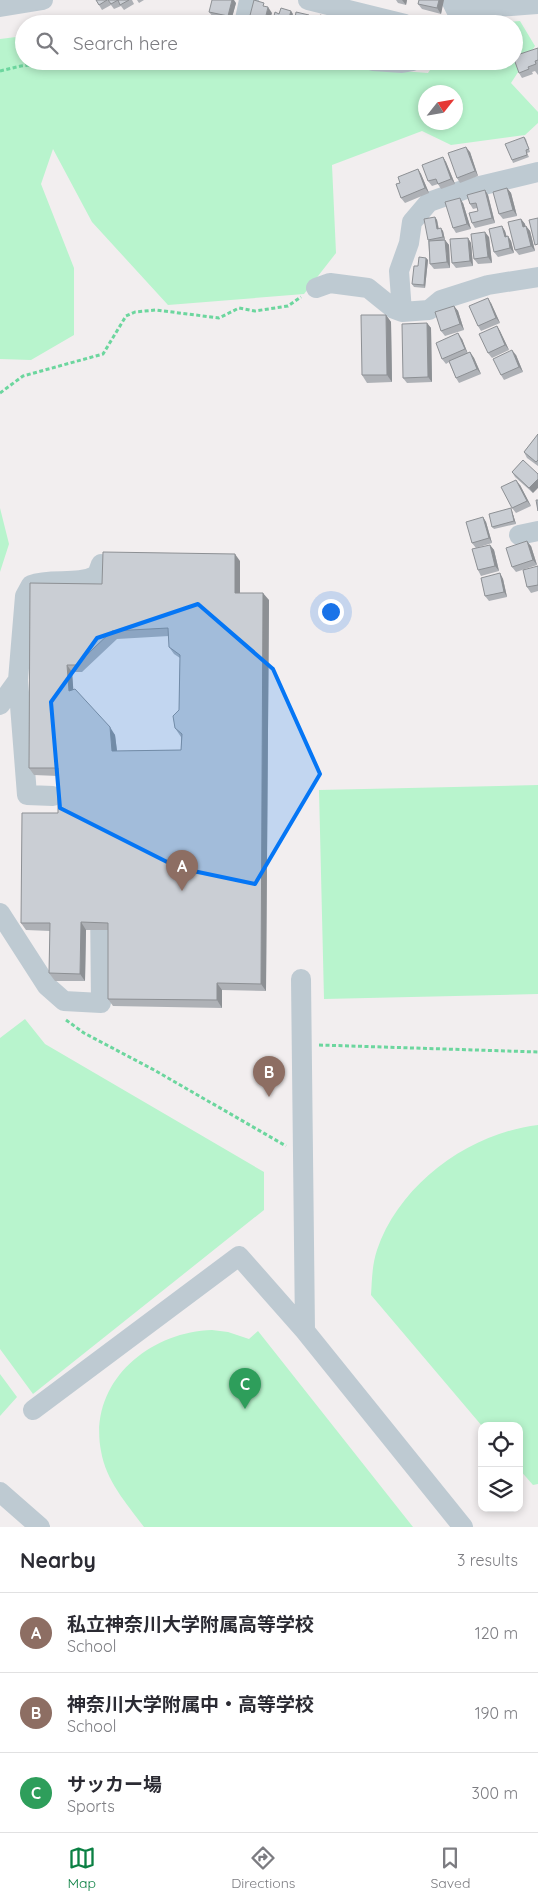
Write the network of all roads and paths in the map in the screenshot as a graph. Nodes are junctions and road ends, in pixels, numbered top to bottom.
1 (38, 0) edge
2 (249, 0) edge
3 (308, 0) edge
4 (538, 4) edge
5 (0, 7) edge
6 (451, 11) edge
7 (246, 15) edge
8 (369, 15) edge
9 (15, 67) edge
10 (0, 71) edge
11 (538, 172) edge
12 (538, 276) edge
13 (316, 288) joint
14 (402, 312) junction
15 (0, 393) edge
16 (102, 564) edge
17 (18, 680) junction
18 (0, 705) edge
19 (53, 796) dead end
20 (100, 879) edge
21 (0, 913) edge
22 (301, 979) dead end
23 (62, 1016) dead end
24 (301, 1044) junction
25 (538, 1052) edge
26 (302, 1156) junction
27 (305, 1331) junction
28 (32, 1410) dead end
29 (0, 1492) edge
30 (40, 1527) edge
31 (463, 1527) edge

1 - 5 street
2 - 7 street
3 - 8 street
4 - 6 street
9 - 10 path
11 - 14 street
12 - 14 street
13 - 14 street
13 - 15 path
16 - 17 street
17 - 18 street
17 - 19 street
20 - 21 street
22 - 24 street
23 - 26 path
24 - 25 path
24 - 26 street
26 - 27 street
27 - 28 street
27 - 31 street
29 - 30 street

